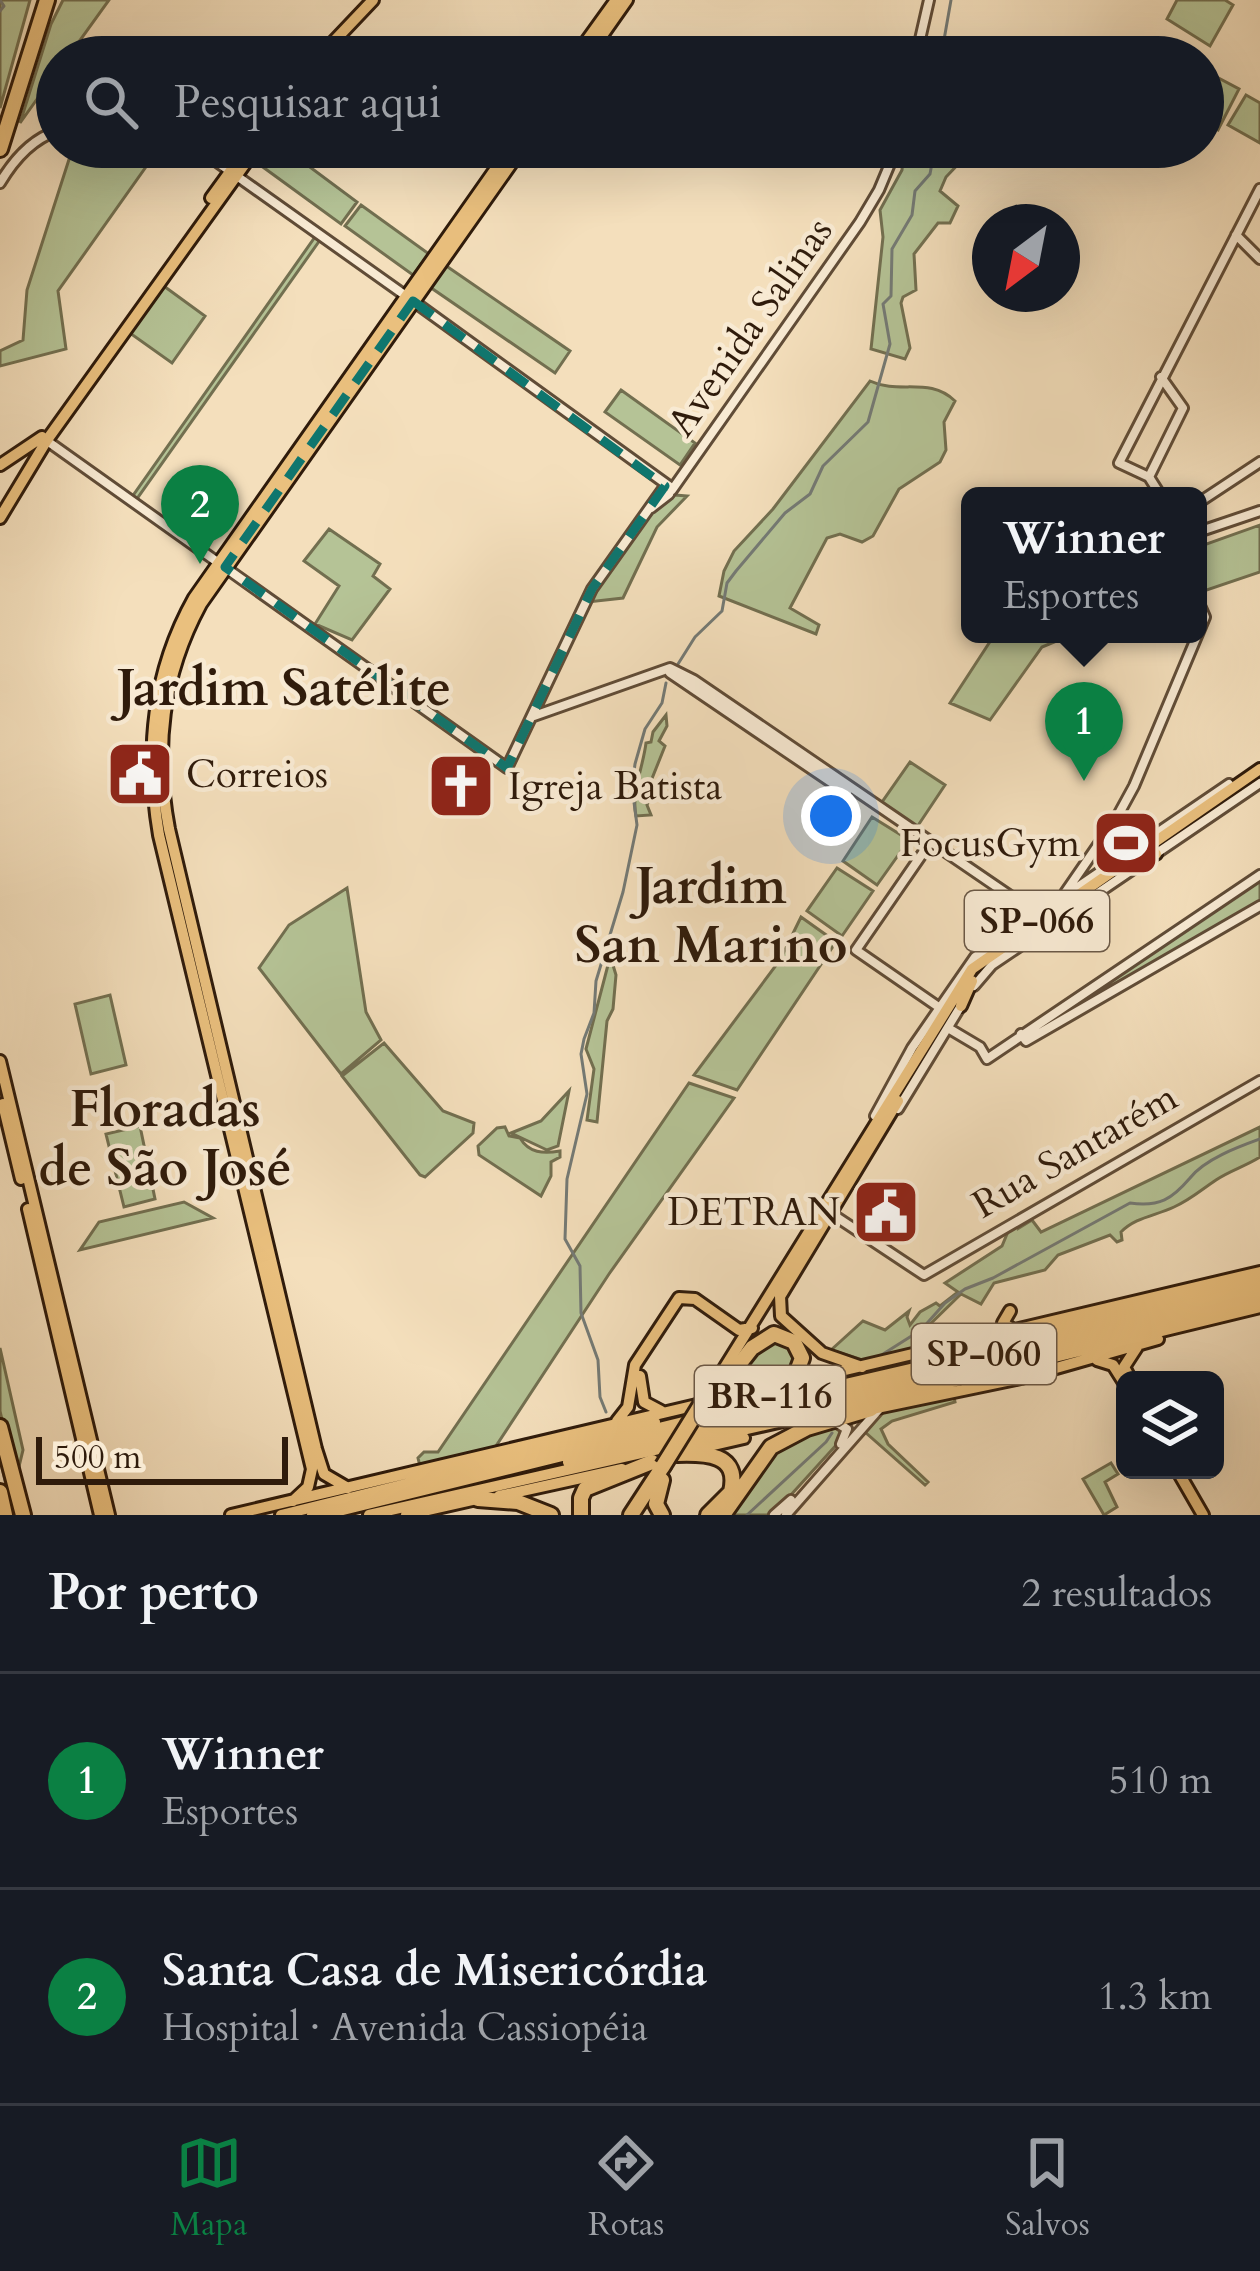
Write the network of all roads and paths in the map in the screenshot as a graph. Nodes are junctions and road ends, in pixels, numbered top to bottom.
1 (43, 0) edge
2 (376, 0) edge
3 (616, 0) edge
4 (627, 0) edge
5 (929, 0) edge
6 (340, 36) edge
7 (346, 36) edge
8 (589, 36) edge
9 (602, 36) edge
10 (921, 36) edge
11 (24, 78) junction
12 (0, 125) edge
13 (36, 142) edge
14 (0, 149) edge
15 (19, 158) junction
16 (225, 168) edge
17 (236, 168) edge
18 (238, 168) edge
19 (496, 168) edge
20 (507, 168) edge
21 (888, 168) edge
22 (233, 174) junction
23 (0, 183) edge
24 (1260, 189) edge
25 (1236, 235) junction
26 (1260, 258) edge
27 (438, 259) junction
28 (410, 298) junction
29 (1204, 298) junction
30 (1180, 340) junction
31 (1161, 377) junction
32 (44, 439) junction
33 (36, 453) junction
34 (1260, 462) edge
35 (0, 465) edge
36 (1149, 478) junction
37 (1155, 487) edge
38 (668, 489) junction
39 (2, 494) edge
40 (1207, 496) edge
41 (1260, 511) edge
42 (0, 518) edge
43 (1207, 529) edge
44 (218, 563) junction
45 (1194, 643) edge
46 (640, 679) junction
47 (540, 700) junction
48 (548, 710) junction
49 (532, 717) junction
50 (1259, 771) edge
51 (1155, 834) junction
52 (927, 846) junction
53 (1152, 849) junction
54 (1134, 860) junction
55 (1079, 871) junction
56 (1260, 875) edge
57 (1097, 881) junction
58 (1062, 898) junction
59 (1260, 906) edge
60 (1038, 921) junction
61 (188, 922) junction
62 (976, 973) junction
63 (961, 1006) junction
64 (213, 1013) junction
65 (229, 1016) dead end
66 (946, 1017) junction
67 (1022, 1034) junction
68 (0, 1061) edge
69 (1260, 1081) edge
70 (897, 1089) junction
71 (0, 1090) edge
72 (885, 1097) junction
73 (855, 1156) junction
74 (253, 1204) junction
75 (832, 1214) junction
76 (1260, 1272) edge
77 (1260, 1286) edge
78 (780, 1296) junction
79 (1260, 1307) edge
80 (1010, 1312) dead end
81 (1052, 1322) junction
82 (741, 1331) junction
83 (1015, 1331) junction
84 (1161, 1338) junction
85 (1144, 1342) junction
86 (989, 1346) junction
87 (1088, 1360) junction
88 (733, 1368) junction
89 (865, 1368) junction
90 (1119, 1371) edge
91 (1127, 1371) edge
92 (716, 1386) junction
93 (777, 1386) junction
94 (919, 1390) junction
95 (876, 1408) junction
96 (664, 1412) junction
97 (840, 1424) junction
98 (609, 1425) junction
99 (862, 1429) junction
100 (1, 1433) edge
101 (662, 1442) junction
102 (677, 1454) junction
103 (578, 1468) junction
104 (660, 1471) junction
105 (318, 1475) junction
106 (1186, 1479) edge
107 (348, 1488) junction
108 (0, 1492) edge
109 (478, 1499) junction
110 (293, 1501) junction
111 (262, 1508) junction
112 (5, 1515) edge
113 (25, 1515) edge
114 (104, 1515) edge
115 (231, 1515) edge
116 (242, 1515) edge
117 (281, 1515) edge
118 (314, 1515) edge
119 (343, 1515) edge
120 (369, 1515) edge
121 (406, 1515) edge
122 (551, 1515) edge
123 (581, 1515) edge
124 (632, 1515) edge
125 (662, 1515) edge
126 (708, 1515) edge
127 (723, 1515) edge
128 (774, 1515) edge
129 (786, 1515) edge
130 (1207, 1515) edge

1 - 11 highway
1 - 12 highway
2 - 6 main road
2 - 7 main road
3 - 8 main road
4 - 9 main road
5 - 10 street
11 - 14 highway
11 - 15 highway
13 - 15 street
15 - 23 street
16 - 22 street
17 - 22 main road
18 - 22 main road
19 - 27 main road
20 - 27 main road
21 - 38 street, Avenida Salinas
22 - 28 street
22 - 32 main road
24 - 25 street
25 - 26 street
25 - 29 street
27 - 28 main road
27 - 28 main road
28 - 38 street
28 - 44 main road
29 - 30 street
29 - 30 street
30 - 31 street
31 - 36 street
31 - 36 street
32 - 33 main road
32 - 35 main road
32 - 44 street
33 - 39 main road
33 - 42 main road
34 - 40 street
36 - 37 street
38 - 47 street, Avenida Salinas
41 - 43 street
44 - 49 street, Avenida Salinas
44 - 61 main road
45 - 55 street
46 - 48 street
46 - 52 street
46 - 52 street
47 - 48 street
47 - 49 street, Avenida Salinas
48 - 49 street
50 - 51 street
50 - 53 main road, SP-066
50 - 54 main road, SP-066
51 - 53 main road
51 - 57 street
52 - 60 street
52 - 60 street
52 - 66 street
53 - 54 main road
53 - 57 main road, SP-066
53 - 57 street
54 - 57 main road, SP-066
55 - 57 street
55 - 58 street
56 - 67 street
57 - 58 street
57 - 60 main road, SP-066
58 - 60 street
59 - 67 street
60 - 62 main road, SP-066
60 - 63 street
60 - 66 main road, SP-066
61 - 64 main road
61 - 74 main road
62 - 63 main road
62 - 66 main road, SP-066
63 - 66 street
64 - 65 main road
64 - 74 main road
66 - 67 street
66 - 70 main road, SP-066
66 - 72 street
66 - 75 main road, SP-066
68 - 114 main road
69 - 75 street, Rua Santarém
70 - 72 main road
70 - 73 main road, SP-066
71 - 114 main road
72 - 73 street
73 - 82 main road, SP-066
74 - 105 main road
75 - 78 main road, SP-066
76 - 81 main road
77 - 86 main road, BR-116
77 - 118 highway, SP-060
78 - 88 main road, SP-066
78 - 89 main road
79 - 84 main road
79 - 94 main road, BR-116
79 - 101 highway, SP-060
80 - 83 main road
81 - 83 main road
81 - 86 main road
82 - 92 main road
82 - 92 main road, SP-066
82 - 96 main road
82 - 98 main road
83 - 89 main road
84 - 85 main road
84 - 94 main road
85 - 87 main road
85 - 91 main road
86 - 117 main road, BR-116
87 - 90 main road
87 - 95 main road
88 - 92 highway, SP-066
88 - 93 highway
89 - 93 main road
92 - 104 highway, SP-066, bridge
93 - 96 main road
94 - 103 main road, BR-116
95 - 97 highway
95 - 99 street
95 - 102 main road
96 - 98 main road
97 - 99 street
97 - 127 highway
97 - 128 street
98 - 107 main road
99 - 129 street
100 - 113 highway
101 - 103 highway
101 - 119 highway, SP-060
102 - 104 main road
102 - 126 highway
103 - 120 main road, BR-116
104 - 109 main road
104 - 123 highway
104 - 124 highway
104 - 125 highway
105 - 107 main road
105 - 110 main road
106 - 130 main road
107 - 110 main road
108 - 112 highway
109 - 121 main road
109 - 122 highway
110 - 111 main road
111 - 115 main road
111 - 116 main road

